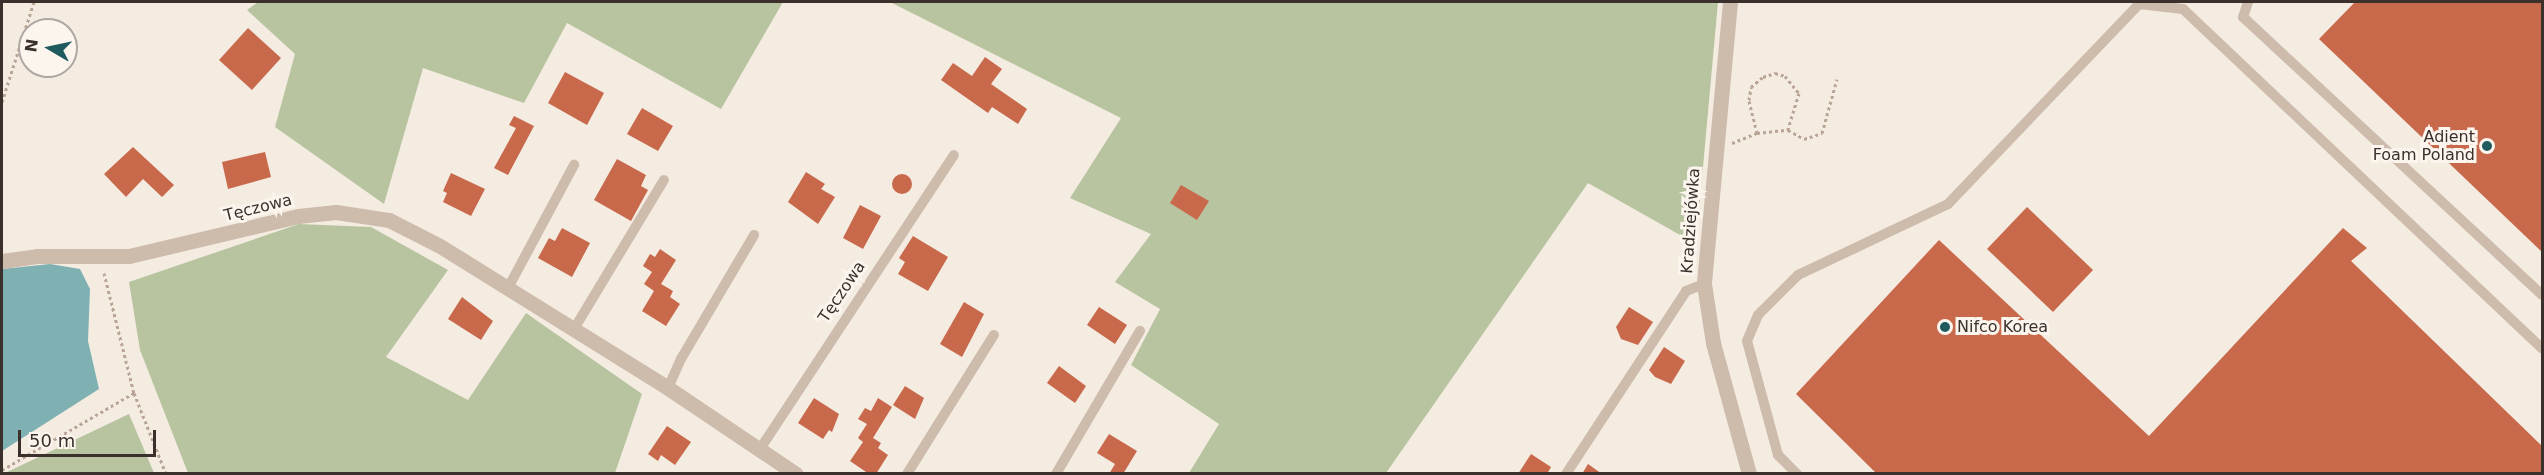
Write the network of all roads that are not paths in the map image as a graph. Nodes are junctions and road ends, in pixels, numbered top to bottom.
1 (1730, 2) edge
2 (2248, 2) edge
3 (954, 155) dead end
4 (574, 165) dead end
5 (664, 180) dead end
6 (754, 235) dead end
7 (2, 261) edge
8 (1704, 284) junction
9 (508, 288) junction
10 (2542, 295) edge
11 (574, 329) junction
12 (1140, 331) dead end
13 (994, 335) dead end
14 (2542, 348) edge
15 (669, 388) junction
16 (760, 449) junction
17 (796, 474) edge
18 (907, 474) edge
19 (1056, 474) edge
20 (1566, 474) edge
21 (1749, 474) edge
22 (1797, 474) edge

1 - 8 street, Kradziejówka
2 - 10 lane
3 - 16 lane, Tęczowa
4 - 9 lane
5 - 11 lane
6 - 15 lane
7 - 9 street, Tęczowa
8 - 20 lane
8 - 21 street, Kradziejówka
9 - 11 street, Tęczowa
11 - 15 street, Tęczowa
12 - 19 lane
13 - 18 lane
14 - 22 lane
15 - 16 street, Tęczowa
16 - 17 street, Tęczowa

